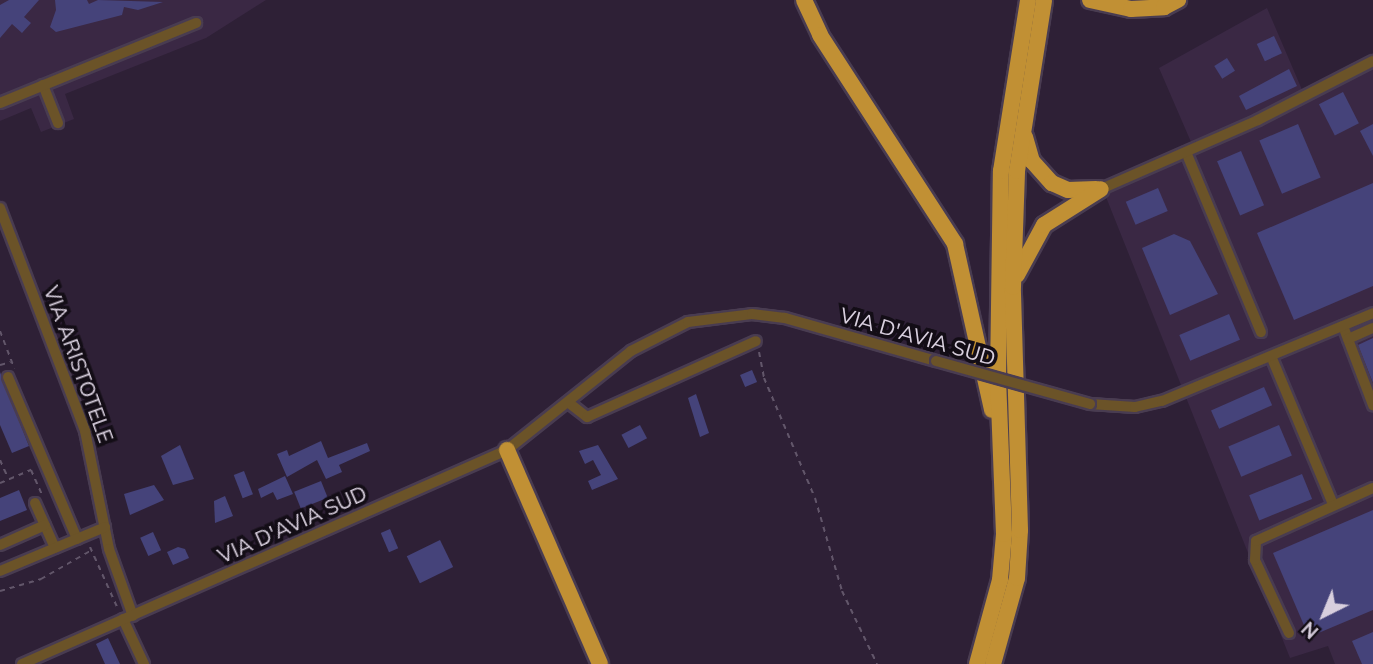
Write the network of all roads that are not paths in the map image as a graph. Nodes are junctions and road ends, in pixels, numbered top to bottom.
1 (804, 0) edge
2 (1028, 0) edge
3 (1044, 0) edge
4 (1090, 0) edge
5 (1178, 0) edge
6 (196, 23) dead end
7 (1373, 61) edge
8 (43, 85) junction
9 (0, 103) edge
10 (58, 123) dead end
11 (1022, 125) junction
12 (1186, 152) junction
13 (1101, 189) junction
14 (0, 208) edge
15 (1013, 287) junction
16 (1373, 313) edge
17 (1343, 326) junction
18 (1373, 328) edge
19 (1261, 332) dead end
20 (1348, 339) junction
21 (756, 341) road end
22 (1271, 356) junction
23 (8, 377) dead end
24 (569, 403) junction
25 (1373, 405) edge
26 (507, 450) junction
27 (1004, 485) junction
28 (1373, 488) edge
29 (35, 503) dead end
30 (1333, 504) junction
31 (45, 525) junction
32 (105, 527) junction
33 (77, 539) junction
34 (0, 545) edge
35 (55, 548) junction
36 (0, 571) edge
37 (128, 617) junction
38 (1289, 634) dead end
39 (22, 664) edge
40 (144, 664) edge
41 (600, 664) edge
42 (977, 664) edge
43 (993, 664) edge

1 - 27 highway
2 - 27 highway
3 - 11 highway
4 - 5 highway
6 - 8 street
7 - 12 street
8 - 9 street
8 - 10 street
11 - 13 highway
11 - 15 highway
12 - 13 street
12 - 19 street
13 - 15 highway
14 - 32 street, VIA ARISTOTELE
15 - 43 highway
16 - 17 street, VIA D'AVIA SUD
17 - 20 street
17 - 22 street, VIA D'AVIA SUD
18 - 20 street
20 - 25 street
21 - 24 street
22 - 24 street, VIA D'AVIA SUD, bridge
22 - 30 street
23 - 33 street
24 - 26 street, VIA D'AVIA SUD
26 - 37 street, VIA D'AVIA SUD
26 - 41 highway
27 - 42 highway
28 - 30 street
29 - 31 street
30 - 38 street
31 - 34 street
31 - 35 street
32 - 33 street
32 - 37 street, VIA ARISTOTELE
33 - 35 street
35 - 36 street
37 - 39 street, VIA D'AVIA SUD
37 - 40 street, VIA ARISTOTELE

